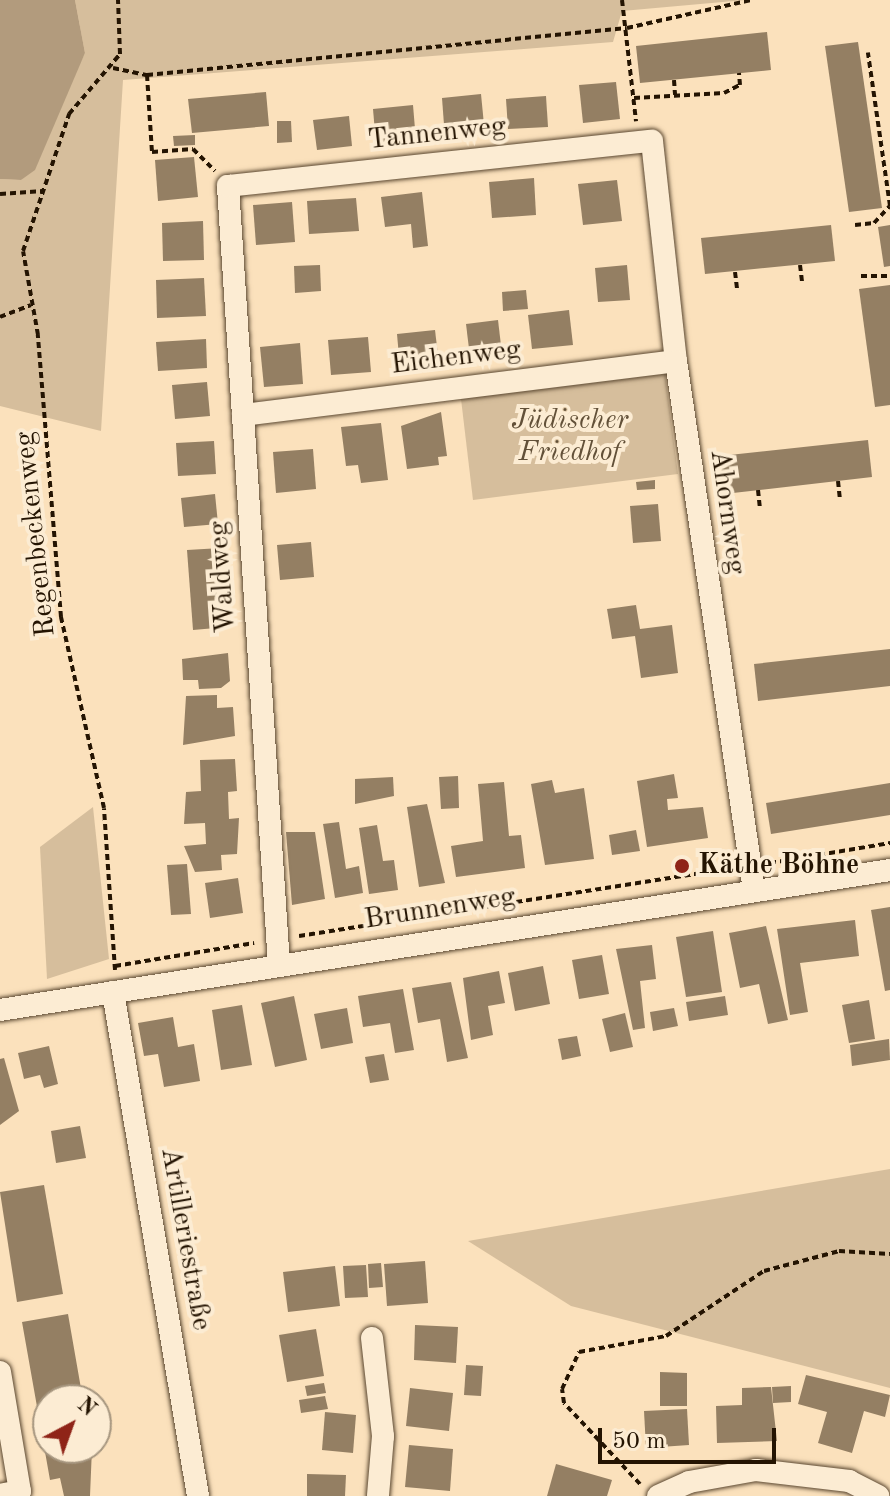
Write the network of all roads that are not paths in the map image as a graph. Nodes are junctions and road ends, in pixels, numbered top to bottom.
1 (645, 142) joint
2 (228, 186) joint
3 (676, 361) junction
4 (243, 415) junction
5 (890, 870) edge
6 (754, 890) junction
7 (279, 965) junction
8 (113, 992) junction
9 (0, 1010) edge
10 (372, 1338) dead end
11 (0, 1372) edge
12 (0, 1495) edge
13 (198, 1496) edge
14 (378, 1496) edge
15 (658, 1496) edge
16 (878, 1496) edge

1 - 2 street, Tannenweg
1 - 3 street, Ahornweg
2 - 4 street, Waldweg
3 - 4 street, Eichenweg
3 - 6 street, Ahornweg
4 - 7 street, Waldweg
5 - 6 street, Brunnenweg
6 - 7 street, Brunnenweg
7 - 8 street, Brunnenweg
8 - 9 street, Brunnenweg
8 - 13 street, Artilleriestraße
10 - 14 street
11 - 12 street
15 - 16 street

